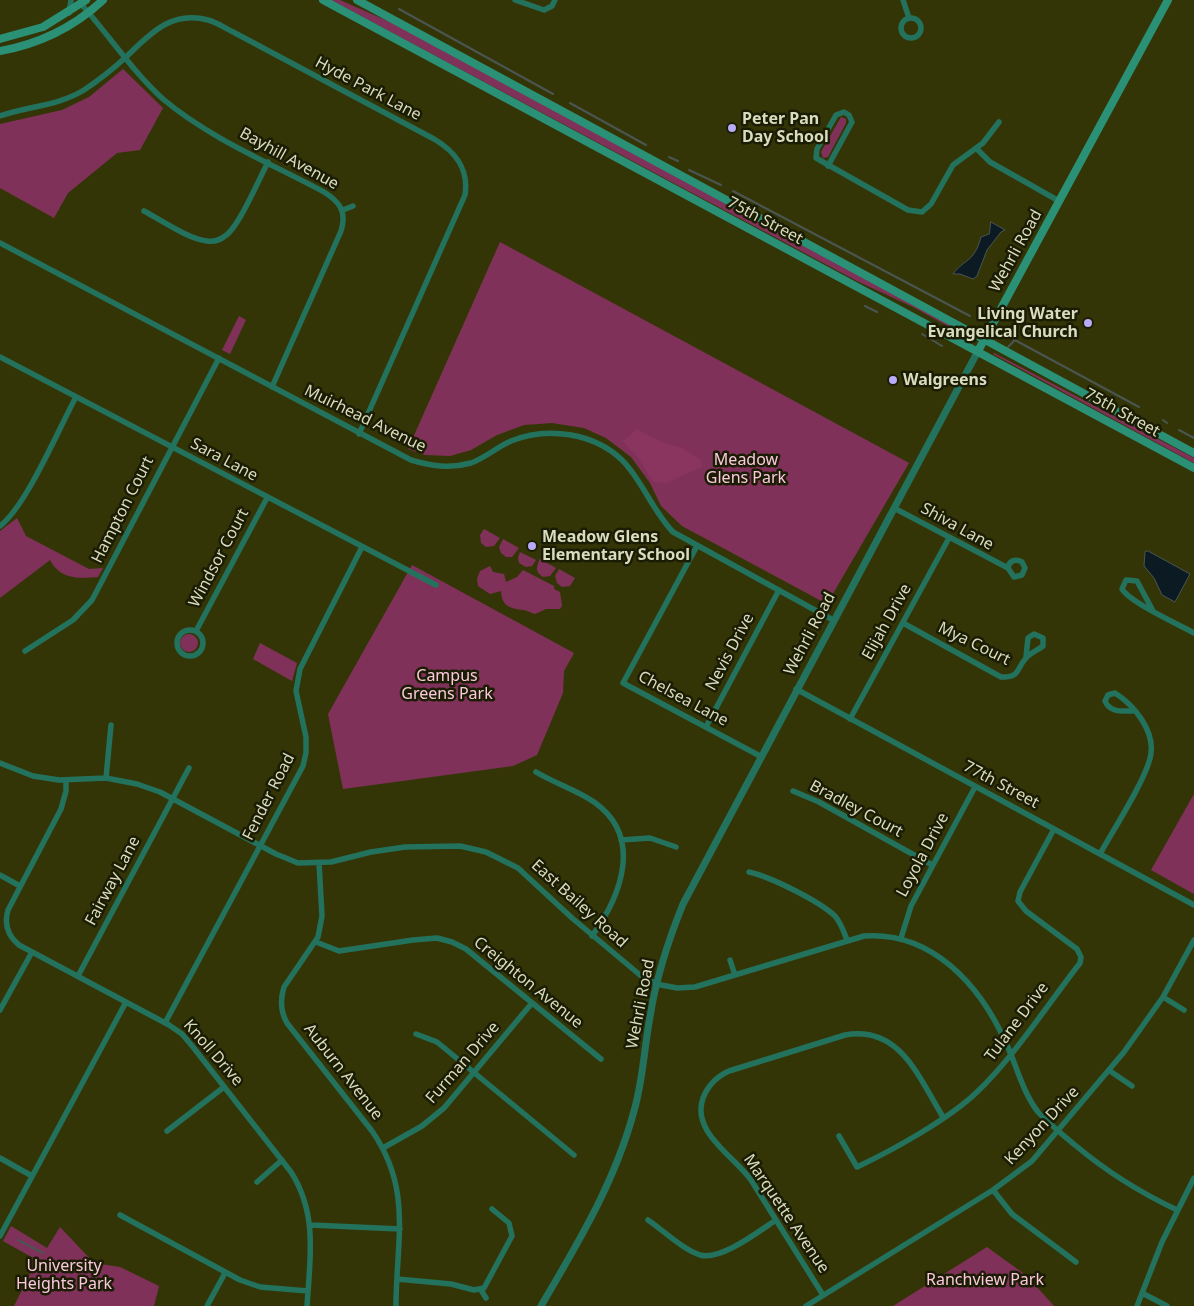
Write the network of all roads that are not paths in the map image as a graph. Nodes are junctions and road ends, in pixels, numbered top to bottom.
1 (71, 0) edge
2 (103, 0) edge
3 (323, 0) edge
4 (357, 0) edge
5 (515, 0) edge
6 (555, 0) edge
7 (903, 0) edge
8 (1168, 0) edge
9 (84, 2) edge
10 (88, 12) junction
11 (68, 13) junction
12 (909, 18) dead end
13 (0, 39) edge
14 (0, 51) edge
15 (124, 58) junction
16 (0, 116) edge
17 (998, 122) dead end
18 (977, 149) junction
19 (268, 162) junction
20 (828, 166) junction
21 (1059, 201) junction
22 (353, 206) dead end
23 (342, 210) junction
24 (144, 211) dead end
25 (218, 239) junction
26 (0, 243) edge
27 (221, 247) dead end
28 (984, 339) junction
29 (978, 351) junction
30 (0, 357) edge
31 (220, 358) junction
32 (272, 388) junction
33 (76, 397) junction
34 (359, 434) junction
35 (171, 447) junction
36 (1194, 453) edge
37 (1194, 468) edge
38 (267, 498) junction
39 (894, 508) junction
40 (0, 526) edge
41 (948, 538) junction
42 (696, 546) junction
43 (362, 547) junction
44 (1008, 568) dead end
45 (436, 585) dead end
46 (779, 590) junction
47 (1152, 610) junction
48 (833, 620) junction
49 (902, 623) junction
50 (196, 631) junction
51 (1194, 633) edge
52 (25, 651) dead end
53 (1026, 657) dead end
54 (796, 689) junction
55 (1134, 712) junction
56 (850, 719) junction
57 (111, 725) dead end
58 (706, 727) junction
59 (760, 756) junction
60 (0, 763) edge
61 (189, 768) dead end
62 (536, 772) dead end
63 (106, 778) junction
64 (66, 780) junction
65 (974, 788) junction
66 (793, 791) dead end
67 (172, 799) junction
68 (1054, 829) junction
69 (621, 840) junction
70 (260, 846) junction
71 (676, 847) dead end
72 (1100, 854) junction
73 (319, 863) junction
74 (932, 866) junction
75 (749, 872) dead end
76 (0, 875) edge
77 (20, 886) junction
78 (1194, 905) edge
79 (592, 936) junction
80 (901, 938) junction
81 (847, 940) junction
82 (1194, 940) edge
83 (316, 942) junction
84 (32, 952) junction
85 (730, 960) dead end
86 (735, 975) junction
87 (78, 976) junction
88 (656, 984) junction
89 (1163, 997) junction
90 (126, 1002) junction
91 (532, 1003) junction
92 (0, 1010) edge
93 (1184, 1010) dead end
94 (165, 1023) junction
95 (416, 1034) dead end
96 (1010, 1054) junction
97 (601, 1059) dead end
98 (1110, 1071) junction
99 (475, 1073) junction
100 (1132, 1086) dead end
101 (224, 1087) junction
102 (943, 1117) junction
103 (167, 1131) dead end
104 (1059, 1132) junction
105 (839, 1136) dead end
106 (383, 1148) junction
107 (574, 1154) dead end
108 (0, 1158) edge
109 (282, 1160) junction
110 (32, 1176) junction
111 (1194, 1178) edge
112 (257, 1182) dead end
113 (994, 1190) junction
114 (492, 1209) dead end
115 (1177, 1210) junction
116 (120, 1215) dead end
117 (648, 1220) dead end
118 (776, 1220) junction
119 (311, 1225) junction
120 (400, 1229) junction
121 (0, 1236) edge
122 (1076, 1262) dead end
123 (225, 1273) junction
124 (398, 1279) junction
125 (481, 1290) junction
126 (308, 1291) junction
127 (1142, 1293) junction
128 (823, 1295) junction
129 (486, 1298) dead end
130 (207, 1306) edge
131 (307, 1306) edge
132 (396, 1306) edge
133 (541, 1306) edge
134 (806, 1306) edge
135 (1137, 1306) edge
136 (1167, 1306) edge

1 - 11 street
2 - 10 main road
3 - 29 main road, 75th Street
4 - 28 main road, 75th Street
5 - 6 street
7 - 12 street
8 - 21 main road, Wehrli Road
9 - 10 street, Bayhill Avenue
9 - 11 main road
10 - 14 main road
10 - 15 street, Bayhill Avenue
11 - 13 main road
15 - 16 street, Hyde Park Lane
15 - 19 street, Bayhill Avenue
15 - 34 street, Hyde Park Lane
17 - 18 street
18 - 20 street
18 - 21 street
19 - 23 street, Bayhill Avenue
19 - 25 street
20 - 20 street
21 - 28 main road, Wehrli Road
22 - 23 street
23 - 32 street, Bayhill Avenue
24 - 25 street
25 - 27 street
26 - 31 street, Muirhead Avenue
28 - 29 main road, Wehrli Road
28 - 36 main road, 75th Street
29 - 37 main road, 75th Street
29 - 39 street, Wehrli Road
30 - 33 street, Sara Lane
31 - 32 street, Muirhead Avenue
31 - 35 street, Hampton Court
32 - 34 street, Muirhead Avenue
33 - 35 street, Sara Lane
33 - 40 street
34 - 42 street, Muirhead Avenue
35 - 38 street, Sara Lane
35 - 52 street, Hampton Court
38 - 43 street, Sara Lane
38 - 50 street, Windsor Court
39 - 41 street, Shiva Lane
39 - 48 street, Wehrli Road
41 - 44 street, Shiva Lane
41 - 49 street, Elijah Drive
42 - 46 street, Muirhead Avenue
42 - 58 street, Chelsea Lane
43 - 45 street, Sara Lane
43 - 70 street, Fender Road
46 - 48 street, Muirhead Avenue
46 - 58 street, Nevis Drive
47 - 47 street
47 - 51 street
48 - 54 street, Wehrli Road
49 - 53 street, Mya Court
49 - 56 street, Elijah Drive
50 - 50 street, Windsor Court
54 - 56 street, 77th Street
54 - 59 street, Wehrli Road
55 - 55 street
55 - 72 street
56 - 65 street, 77th Street
57 - 63 street
58 - 59 street, Chelsea Lane
59 - 88 street, Wehrli Road
60 - 64 street, East Bailey Road
61 - 67 street, Fairway Lane
62 - 69 street
63 - 64 street, East Bailey Road
63 - 67 street, East Bailey Road
64 - 77 street, Knoll Drive
65 - 68 street, 77th Street
65 - 74 street, Loyola Drive
66 - 74 street, Bradley Court
67 - 70 street, East Bailey Road
67 - 87 street, Fairway Lane
68 - 72 street, 77th Street
68 - 96 street, Tulane Drive
69 - 71 street
69 - 79 street
70 - 73 street, East Bailey Road
70 - 94 street, Fender Road
72 - 78 street, 77th Street
73 - 79 street, East Bailey Road
73 - 83 street, Auburn Avenue
74 - 80 street, Loyola Drive
75 - 81 street
76 - 77 street
77 - 84 street, Knoll Drive
79 - 88 street, East Bailey Road
80 - 81 street, East Bailey Road
80 - 96 street, East Bailey Road
81 - 86 street, East Bailey Road
82 - 89 street, Kenyon Drive
83 - 91 street, Creighton Avenue
83 - 106 street, Auburn Avenue
84 - 87 street, Knoll Drive
84 - 92 street
85 - 86 street
86 - 88 street, East Bailey Road
87 - 90 street, Knoll Drive
88 - 133 street, Wehrli Road
89 - 93 street
89 - 98 street, Kenyon Drive
90 - 94 street, Knoll Drive
90 - 110 street
91 - 97 street, Creighton Avenue
91 - 99 street, Furman Drive
94 - 101 street, Knoll Drive
95 - 99 street
96 - 102 street, Tulane Drive
96 - 104 street, East Bailey Road
98 - 100 street
98 - 104 street, Kenyon Drive
99 - 106 street, Furman Drive
99 - 107 street
101 - 103 street
101 - 109 street, Knoll Drive
102 - 105 street, Tulane Drive
102 - 118 street, Marquette Avenue
104 - 113 street, Kenyon Drive
104 - 115 street, East Bailey Road
106 - 120 street, Auburn Avenue
108 - 110 street
109 - 112 street
109 - 119 street, Knoll Drive
110 - 121 street
111 - 115 street
113 - 122 street
113 - 128 street, Kenyon Drive
114 - 125 street
115 - 127 street
116 - 123 street
117 - 118 street
118 - 128 street, Marquette Avenue
119 - 120 street
119 - 126 street, Knoll Drive
120 - 124 street, Auburn Avenue
123 - 126 street
123 - 130 street
124 - 125 street
124 - 132 street, Auburn Avenue
125 - 129 street
126 - 131 street, Knoll Drive
127 - 135 street
127 - 136 street
128 - 134 street, Kenyon Drive

